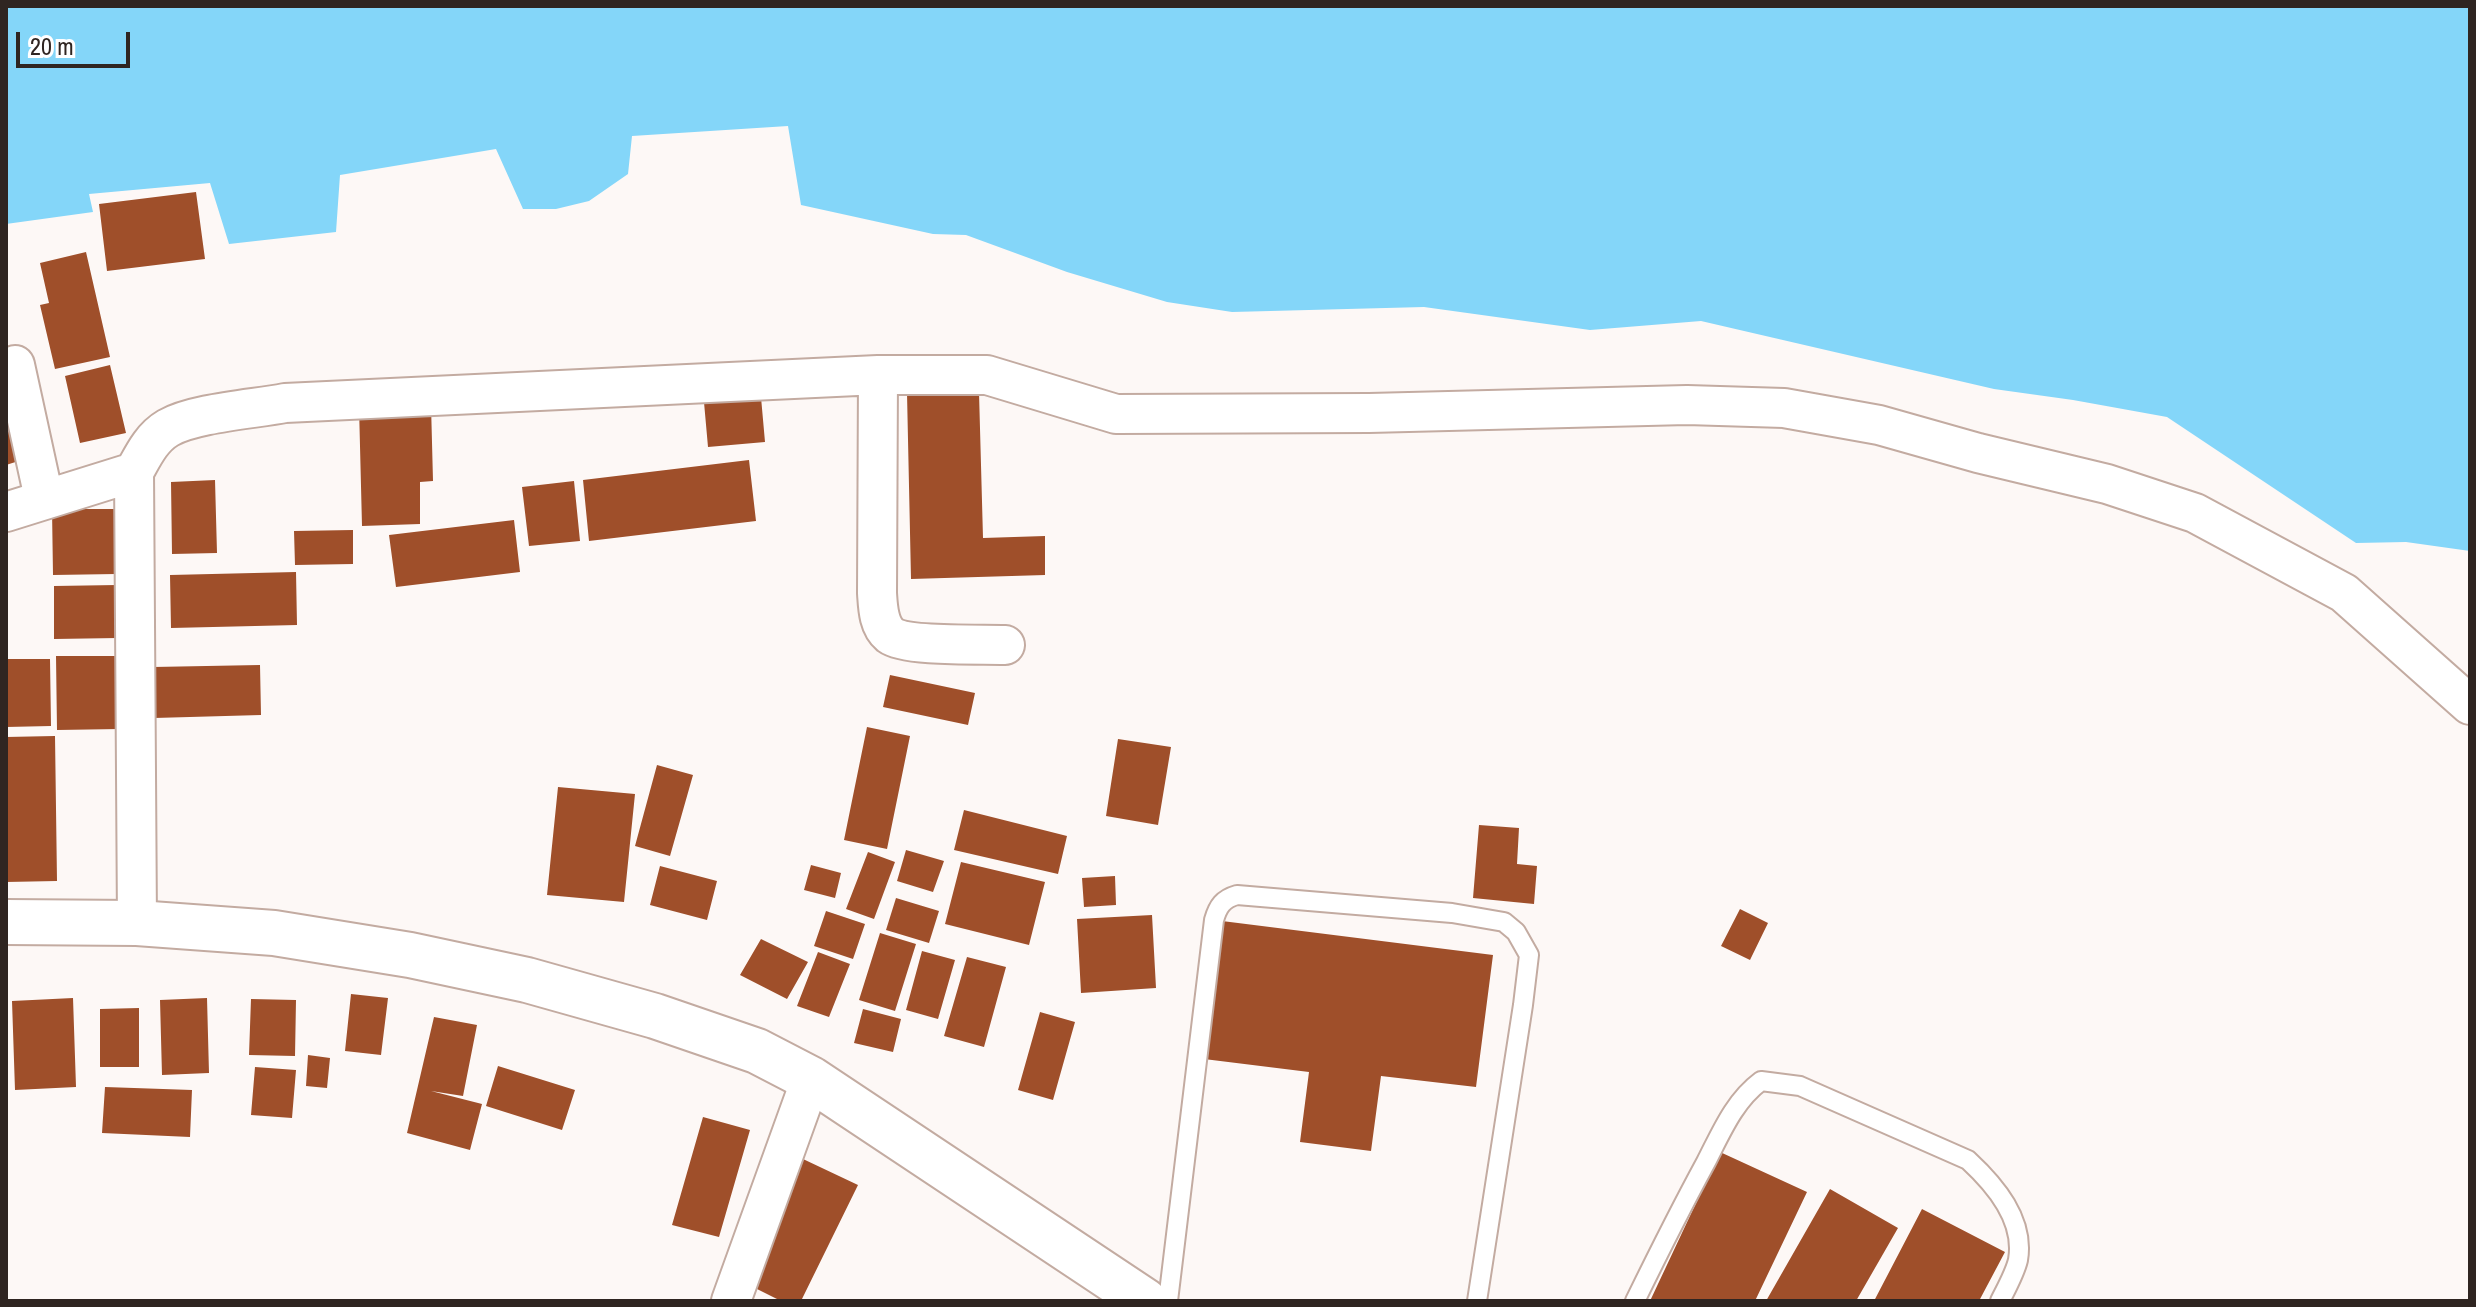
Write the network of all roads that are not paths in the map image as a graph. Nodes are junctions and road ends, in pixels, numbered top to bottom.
1 (15, 365) dead end
2 (878, 375) junction
3 (134, 472) junction
4 (44, 498) junction
5 (6, 512) edge
6 (1005, 645) dead end
7 (2470, 705) edge
8 (6, 922) edge
9 (137, 923) junction
10 (811, 1079) junction
11 (731, 1301) edge
12 (1145, 1301) edge
13 (1168, 1301) edge
14 (1477, 1301) edge
15 (1635, 1301) edge
16 (2000, 1301) edge

1 - 4 street
2 - 3 street
2 - 6 street
2 - 7 street
3 - 4 street
3 - 9 street
4 - 5 street
8 - 9 street
9 - 10 street
10 - 11 street
10 - 12 street
13 - 14 lane
15 - 16 lane

